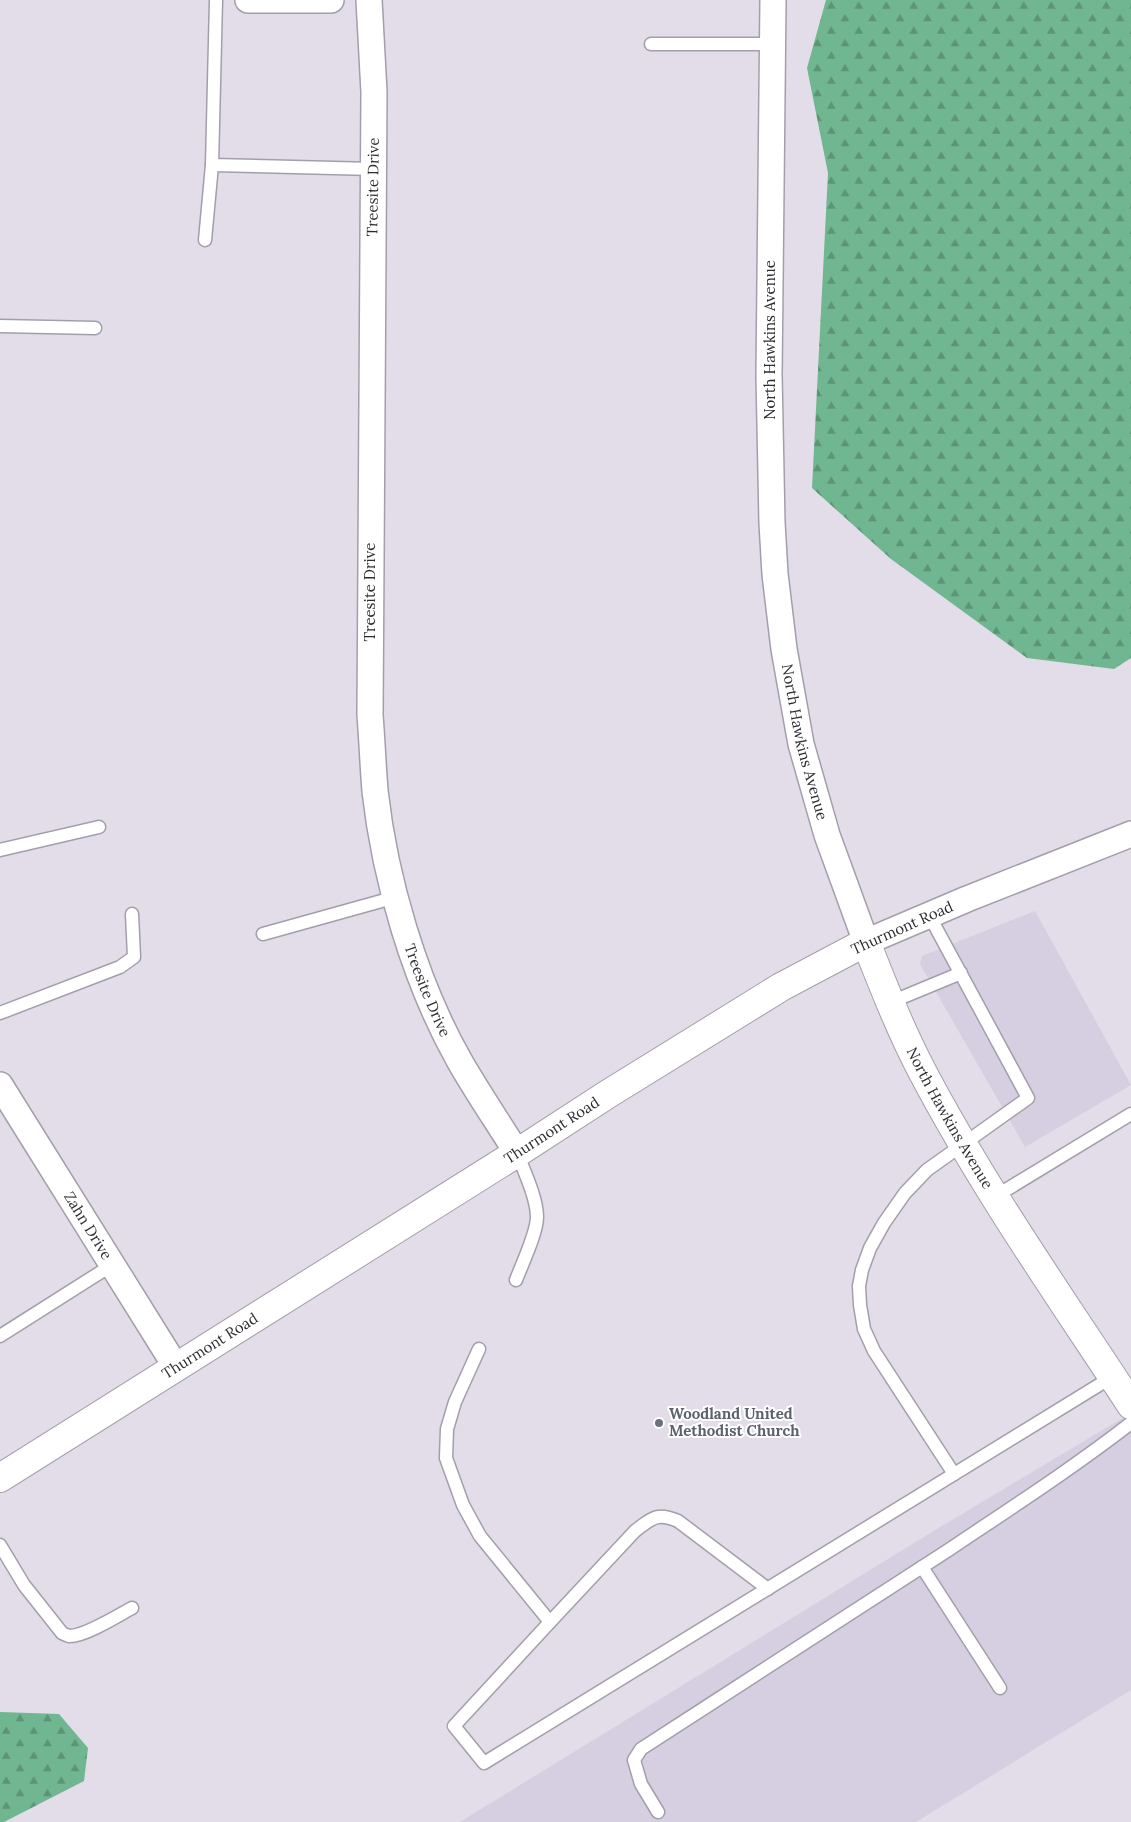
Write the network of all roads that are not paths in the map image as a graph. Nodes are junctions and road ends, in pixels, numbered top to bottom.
1 (216, 0) edge
2 (248, 0) edge
3 (331, 0) edge
4 (369, 0) edge
5 (773, 0) edge
6 (652, 44) dead end
7 (773, 44) junction
8 (212, 165) junction
9 (374, 169) junction
10 (205, 240) dead end
11 (0, 326) edge
12 (95, 328) dead end
13 (99, 827) dead end
14 (1131, 834) edge
15 (0, 850) edge
16 (396, 897) junction
17 (132, 914) dead end
18 (929, 915) junction
19 (263, 934) dead end
20 (866, 942) junction
21 (961, 974) junction
22 (891, 1002) junction
23 (0, 1013) edge
24 (4, 1099) edge
25 (1131, 1114) edge
26 (963, 1144) junction
27 (517, 1153) junction
28 (996, 1196) junction
29 (112, 1264) junction
30 (516, 1280) dead end
31 (0, 1336) edge
32 (479, 1349) dead end
33 (176, 1367) junction
34 (1112, 1377) junction
35 (1131, 1405) edge
36 (1131, 1423) edge
37 (954, 1474) junction
38 (0, 1478) edge
39 (0, 1545) edge
40 (922, 1567) junction
41 (768, 1589) junction
42 (132, 1608) dead end
43 (550, 1622) junction
44 (1000, 1688) dead end
45 (658, 1812) dead end

1 - 8 lane
2 - 3 street
4 - 9 street, Treesite Drive
5 - 7 street, North Hawkins Avenue
6 - 7 lane
7 - 20 street, North Hawkins Avenue
8 - 9 lane
8 - 10 lane
9 - 16 street, Treesite Drive
11 - 12 lane
13 - 15 lane
14 - 18 street, Thurmont Road
16 - 19 lane
16 - 27 street, Treesite Drive
17 - 23 lane
18 - 20 street, Thurmont Road
18 - 21 lane
20 - 22 street, North Hawkins Avenue
20 - 27 street, Thurmont Road
21 - 22 lane
21 - 26 lane
22 - 26 street, North Hawkins Avenue
24 - 29 street, Zahn Drive
25 - 28 lane
26 - 28 street, North Hawkins Avenue
26 - 37 lane
27 - 30 lane
27 - 33 street, Thurmont Road
28 - 34 street, North Hawkins Avenue
29 - 31 lane
29 - 33 street, Zahn Drive
32 - 43 lane
33 - 38 street, Thurmont Road
34 - 35 street, North Hawkins Avenue
34 - 37 lane
36 - 40 lane
37 - 41 lane
39 - 42 lane
40 - 44 lane
40 - 45 lane
41 - 43 lane
41 - 43 lane

